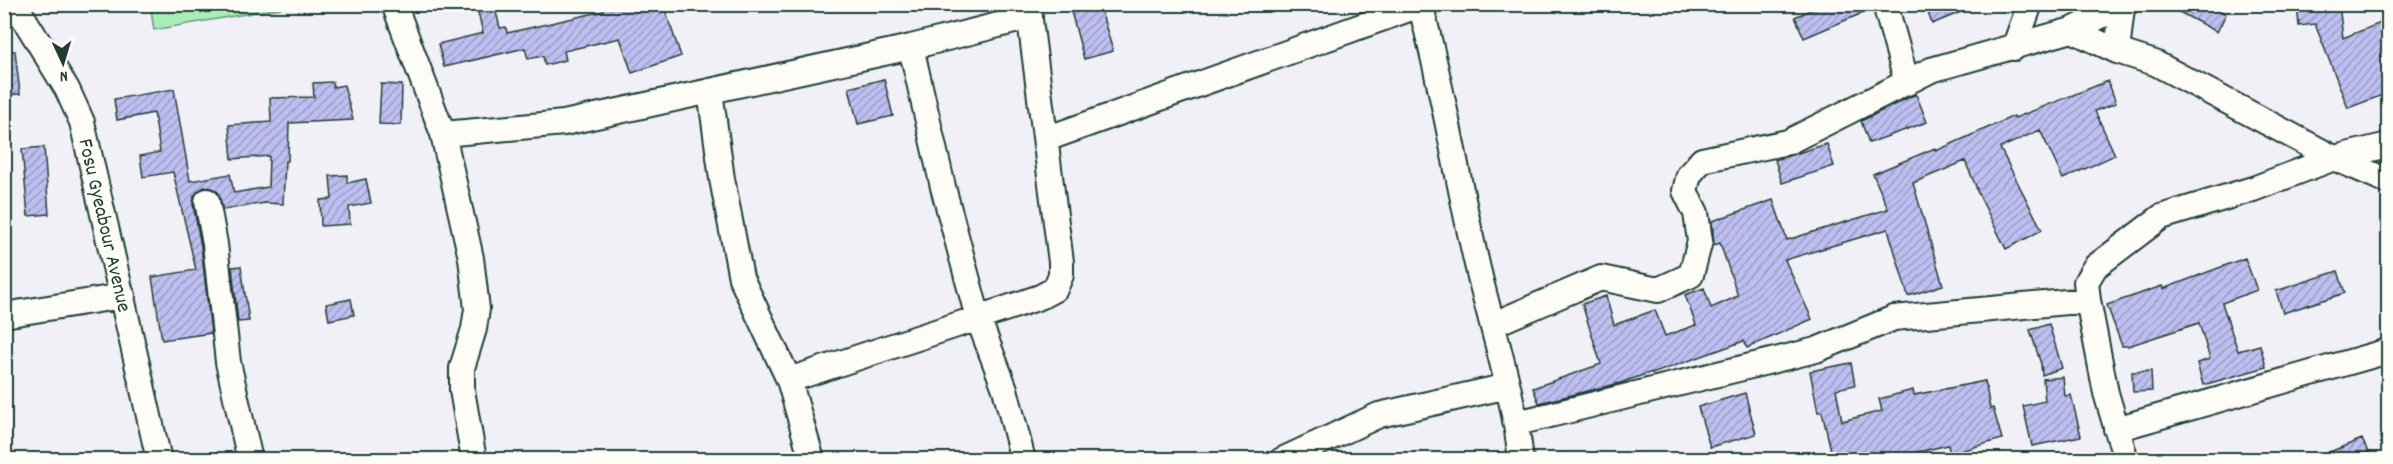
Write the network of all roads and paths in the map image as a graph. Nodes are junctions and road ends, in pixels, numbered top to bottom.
1 (15, 4) edge
2 (394, 4) edge
3 (1885, 4) edge
4 (2030, 4) edge
5 (1420, 5) edge
6 (2124, 6) edge
7 (1029, 11) edge
8 (2072, 30) junction
9 (911, 46) junction
10 (2014, 48) junction
11 (2118, 51) junction
12 (1907, 83) junction
13 (710, 91) junction
14 (443, 134) junction
15 (1046, 139) junction
16 (2388, 145) edge
17 (2334, 158) junction
18 (2388, 181) edge
19 (207, 201) dead end
20 (123, 296) junction
21 (2088, 300) junction
22 (4, 315) edge
23 (978, 318) junction
24 (1494, 324) junction
25 (2388, 351) edge
26 (789, 380) junction
27 (1508, 386) junction
28 (1517, 423) junction
29 (2116, 429) junction
30 (159, 459) edge
31 (250, 459) edge
32 (474, 459) edge
33 (812, 459) edge
34 (1023, 459) edge
35 (1282, 459) edge
36 (1521, 459) edge
37 (2126, 459) edge

1 - 20 street, Fosu Gyeabour Avenue
2 - 14 street
3 - 12 street
4 - 10 street
5 - 15 street
5 - 24 street
6 - 8 street
6 - 11 street
7 - 9 street
7 - 15 street
8 - 10 street
8 - 11 street
9 - 13 street
9 - 23 street
10 - 12 street
11 - 17 street
12 - 24 street
13 - 14 street
13 - 26 street
14 - 32 street
15 - 23 street
16 - 17 street
17 - 18 street
17 - 21 street
19 - 31 street
20 - 22 street
20 - 30 street, Fosu Gyeabour Avenue
21 - 28 street
21 - 29 street
23 - 26 street
23 - 34 street
24 - 27 street
25 - 29 street
26 - 33 street
27 - 28 street
27 - 35 street
28 - 36 street
29 - 37 street

